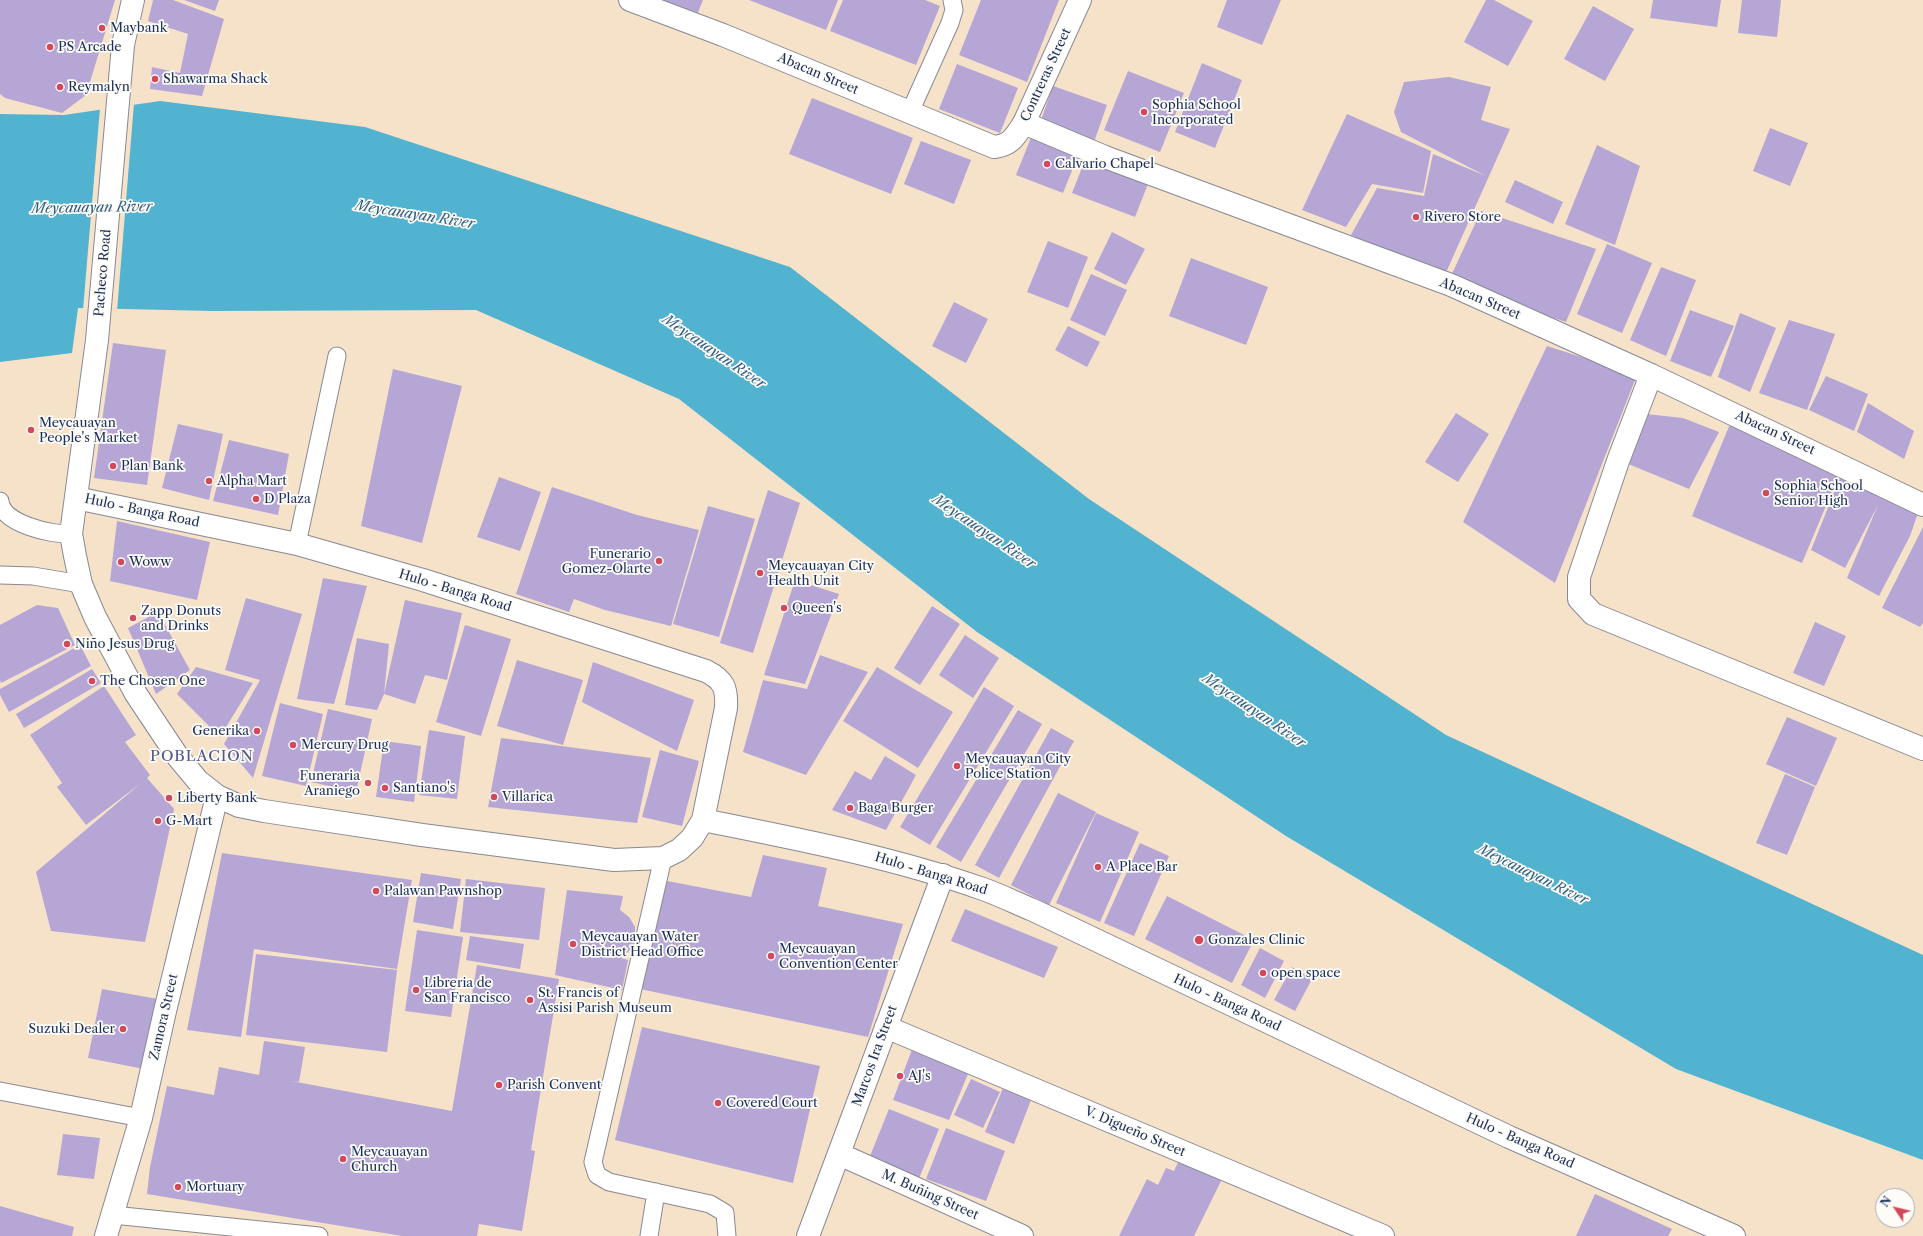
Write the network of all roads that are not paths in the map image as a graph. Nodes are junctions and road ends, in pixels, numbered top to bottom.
1 (132, 0) edge
2 (630, 0) edge
3 (952, 0) edge
4 (1080, 0) edge
5 (910, 112) junction
6 (1024, 123) junction
7 (1006, 146) joint
8 (337, 356) dead end
9 (1651, 375) junction
10 (76, 498) junction
11 (0, 501) edge
12 (1923, 505) edge
13 (71, 534) junction
14 (297, 544) junction
15 (0, 575) edge
16 (81, 584) junction
17 (1923, 749) edge
18 (217, 796) junction
19 (703, 820) junction
20 (663, 858) junction
21 (943, 876) junction
22 (886, 1027) junction
23 (0, 1091) edge
24 (141, 1118) junction
25 (838, 1154) junction
26 (656, 1192) junction
27 (113, 1215) junction
28 (106, 1236) edge
29 (319, 1236) edge
30 (649, 1236) edge
31 (727, 1236) edge
32 (808, 1236) edge
33 (1022, 1236) edge
34 (1383, 1236) edge
35 (1734, 1236) edge

1 - 10 street, Pacheco Road
2 - 5 street, Abacan Street
3 - 5 lane
4 - 6 street, Contreras Street
5 - 7 street, Abacan Street
6 - 7 street, Contreras Street
6 - 9 street, Abacan Street
8 - 14 lane
9 - 12 street, Abacan Street
9 - 17 street
10 - 13 street, Hulo - Banga Road
10 - 14 street, Hulo - Banga Road
11 - 13 lane
13 - 16 street, Hulo - Banga Road
14 - 19 street, Hulo - Banga Road
15 - 16 lane
16 - 18 street, Hulo - Banga Road
18 - 20 street, Hulo - Banga Road
18 - 24 street, Zamora Street
19 - 20 street, Hulo - Banga Road
19 - 21 street, Hulo - Banga Road
20 - 26 lane
21 - 22 street, Marcos Ira Street
21 - 35 street, Hulo - Banga Road
22 - 25 street, Marcos Ira Street
22 - 34 street, V. Digueño Street
23 - 24 lane
24 - 27 street, Zamora Street
25 - 32 street, Marcos Ira Street
25 - 33 street, M. Buñing Street
26 - 30 lane
26 - 31 lane
27 - 28 street, Zamora Street
27 - 29 lane

